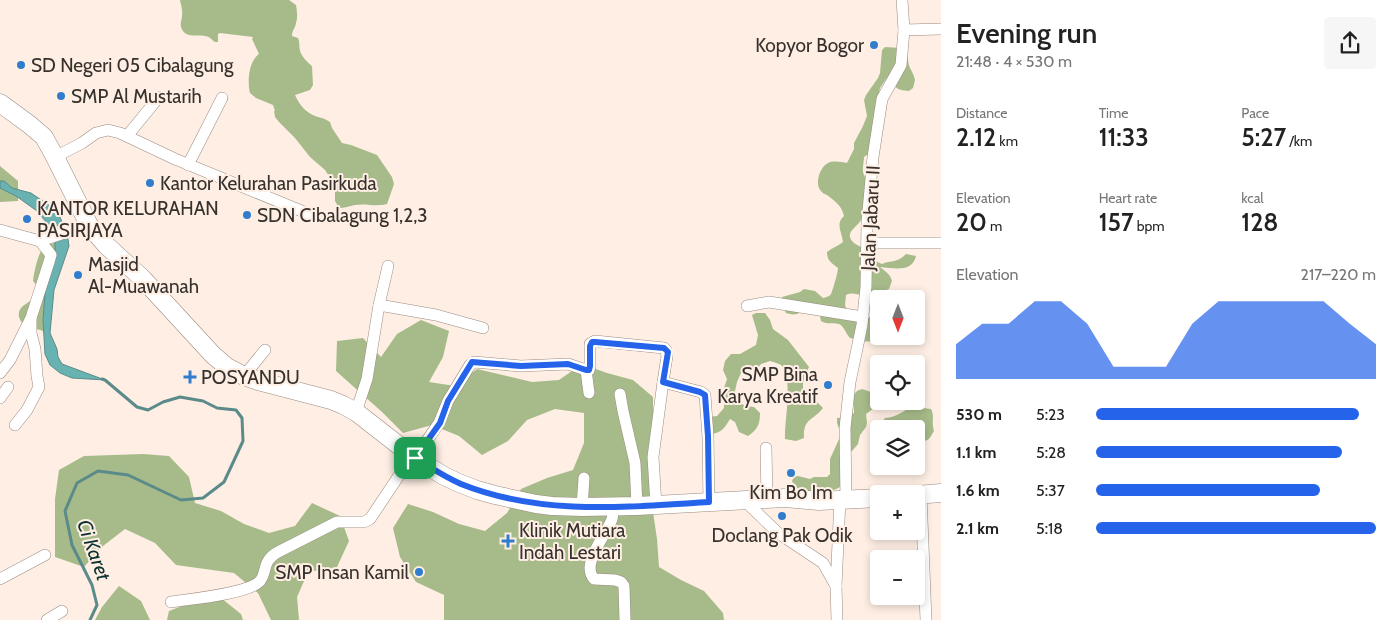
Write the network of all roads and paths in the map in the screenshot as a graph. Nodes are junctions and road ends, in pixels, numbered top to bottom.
1 (902, 0) edge
2 (941, 29) edge
3 (904, 30) junction
4 (159, 97) dead end
5 (222, 98) dead end
6 (0, 104) edge
7 (127, 136) junction
8 (55, 157) junction
9 (188, 165) junction
10 (309, 214) dead end
11 (89, 225) junction
12 (1, 233) edge
13 (45, 240) junction
14 (867, 243) junction
15 (941, 243) edge
16 (388, 266) dead end
17 (379, 305) junction
18 (747, 306) dead end
19 (863, 317) junction
20 (31, 318) junction
21 (483, 328) dead end
22 (265, 350) dead end
23 (586, 370) junction
24 (0, 373) edge
25 (244, 376) junction
26 (663, 382) junction
27 (8, 387) dead end
28 (589, 393) dead end
29 (620, 394) dead end
30 (0, 398) edge
31 (356, 412) junction
32 (15, 425) dead end
33 (766, 448) dead end
34 (415, 458) junction
35 (584, 478) dead end
36 (941, 493) edge
37 (925, 494) edge
38 (870, 498) edge
39 (768, 499) junction
40 (749, 500) junction
41 (843, 500) junction
42 (709, 502) junction
43 (656, 505) junction
44 (637, 506) junction
45 (582, 507) junction
46 (613, 507) junction
47 (921, 540) edge
48 (45, 555) dead end
49 (0, 579) edge
50 (836, 586) junction
51 (171, 602) dead end
52 (62, 611) dead end
53 (47, 620) edge
54 (624, 620) edge
55 (837, 620) edge
56 (926, 620) edge

1 - 3 street, Jalan Jabaru II
2 - 3 street
3 - 14 street, Jalan Jabaru II
4 - 7 street
5 - 9 street
6 - 8 main road
7 - 8 street
7 - 9 street
8 - 11 main road
9 - 10 street
11 - 13 street
11 - 25 main road
12 - 13 street
13 - 20 street
14 - 15 street
14 - 19 street, Jalan Jabaru II
16 - 17 street
17 - 21 street
17 - 31 street
18 - 19 street
19 - 41 street, Jalan Jabaru II
20 - 24 street
20 - 32 street
22 - 25 street
23 - 26 street
23 - 28 street
23 - 34 street
25 - 31 main road
26 - 42 street
26 - 43 street
27 - 30 street
29 - 44 street
31 - 34 main road
33 - 39 street
34 - 45 main road
34 - 51 street
35 - 45 street
36 - 37 main road
38 - 41 main road
39 - 40 main road
39 - 41 main road
40 - 42 main road
40 - 50 street
41 - 50 street, Jalan Jabaru II
42 - 43 main road
43 - 44 main road
44 - 46 main road
45 - 46 main road
46 - 54 street
47 - 56 street
48 - 49 street
50 - 55 street, Jalan Jabaru II
52 - 53 street

